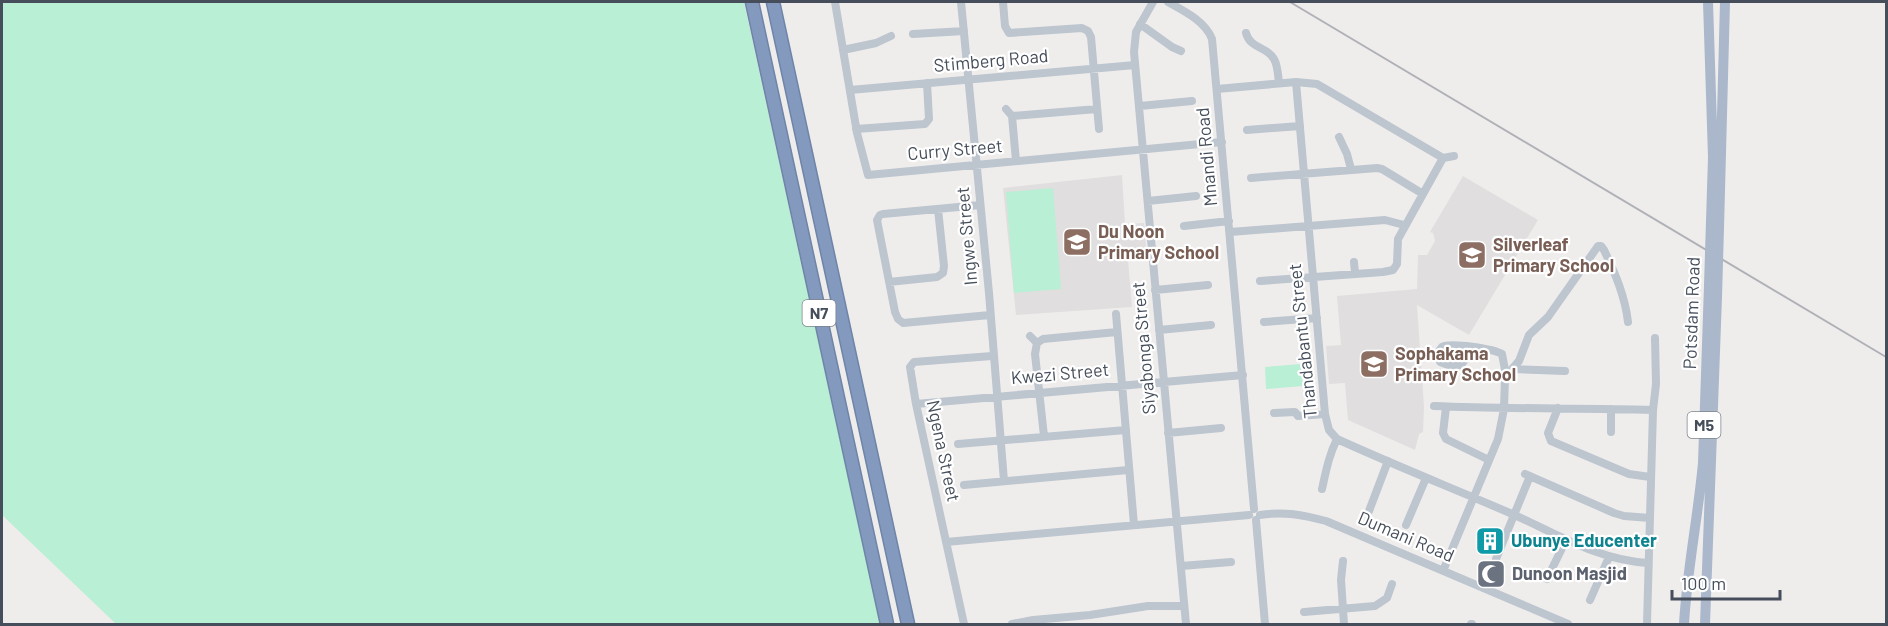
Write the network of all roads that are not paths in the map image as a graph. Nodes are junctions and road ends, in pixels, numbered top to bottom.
1 (752, 2) edge
2 (773, 2) edge
3 (835, 2) edge
4 (961, 2) edge
5 (1003, 2) edge
6 (1153, 2) edge
7 (1168, 2) edge
8 (1708, 2) edge
9 (1725, 2) edge
10 (1140, 24) junction
11 (964, 31) junction
12 (1246, 33) dead end
13 (913, 34) dead end
14 (891, 36) dead end
15 (843, 50) junction
16 (1181, 51) dead end
17 (1135, 66) junction
18 (1094, 68) junction
19 (968, 80) junction
20 (1296, 82) junction
21 (927, 83) junction
22 (1279, 84) junction
23 (1217, 89) junction
24 (850, 90) junction
25 (1192, 101) dead end
26 (1140, 106) junction
27 (1006, 109) dead end
28 (1097, 109) junction
29 (1012, 116) junction
30 (1300, 126) junction
31 (856, 129) junction
32 (1100, 129) dead end
33 (1247, 130) dead end
34 (1339, 136) dead end
35 (1222, 142) junction
36 (1143, 149) junction
37 (1454, 156) dead end
38 (1443, 158) junction
39 (1016, 161) junction
40 (976, 164) junction
41 (1351, 169) junction
42 (1303, 175) junction
43 (1251, 178) dead end
44 (1423, 194) junction
45 (1196, 196) dead end
46 (1148, 201) junction
47 (980, 205) junction
48 (938, 210) junction
49 (1229, 221) junction
50 (1715, 224) junction
51 (1404, 225) junction
52 (1184, 226) dead end
53 (1308, 226) junction
54 (1230, 232) junction
55 (1354, 262) dead end
56 (1355, 273) junction
57 (1313, 277) junction
58 (1260, 281) dead end
59 (889, 282) junction
60 (1208, 285) dead end
61 (1155, 290) junction
62 (1116, 314) dead end
63 (990, 315) junction
64 (1317, 318) junction
65 (1264, 322) dead end
66 (1628, 322) dead end
67 (1211, 325) dead end
68 (1159, 330) junction
69 (1117, 332) junction
70 (1076, 336) junction
71 (1655, 338) dead end
72 (1464, 346) dead end
73 (1076, 347) dead end
74 (993, 356) junction
75 (1565, 371) dead end
76 (1508, 374) junction
77 (1243, 375) junction
78 (1162, 382) junction
79 (1122, 385) junction
80 (1039, 393) junction
81 (996, 397) junction
82 (916, 404) junction
83 (1434, 406) dead end
84 (1446, 406) junction
85 (1558, 408) junction
86 (1504, 409) junction
87 (1611, 409) junction
88 (1653, 410) junction
89 (1274, 414) dead end
90 (1325, 414) junction
91 (1221, 428) dead end
92 (1126, 430) junction
93 (1611, 432) dead end
94 (1168, 433) junction
95 (1044, 436) junction
96 (1337, 439) junction
97 (1000, 440) junction
98 (958, 444) dead end
99 (1489, 460) junction
100 (1388, 461) junction
101 (1128, 470) junction
102 (1650, 477) junction
103 (1426, 478) junction
104 (1004, 481) junction
105 (964, 484) dead end
106 (1322, 489) dead end
107 (1474, 498) junction
108 (1369, 511) dead end
109 (1255, 515) junction
110 (1513, 515) junction
111 (1650, 518) junction
112 (1177, 522) junction
113 (1134, 525) junction
114 (1406, 525) dead end
115 (1566, 540) junction
116 (946, 542) junction
117 (1609, 557) junction
118 (1496, 559) dead end
119 (1343, 561) dead end
120 (1231, 562) dead end
121 (1648, 563) junction
122 (1181, 566) junction
123 (1443, 571) junction
124 (1547, 579) dead end
125 (1392, 584) dead end
126 (1590, 600) dead end
127 (1184, 606) junction
128 (1342, 610) junction
129 (1304, 612) dead end
130 (887, 624) edge
131 (908, 624) edge
132 (964, 624) edge
133 (1012, 624) edge
134 (1186, 624) edge
135 (1265, 624) edge
136 (1344, 624) edge
137 (1568, 624) edge
138 (1647, 624) edge
139 (1684, 624) edge
140 (1705, 624) edge

1 - 130 highway, N7
2 - 131 highway, N7
3 - 15 street, Curry Street
4 - 11 street, Ingwe Street
5 - 18 street
6 - 10 street, Siyabonga Street
7 - 23 street, Mnandi Road
8 - 50 main road, Potsdam Road / M5
9 - 50 main road, Potsdam Road / M5
10 - 16 street
10 - 17 street, Siyabonga Street
11 - 13 street
11 - 19 street, Ingwe Street
12 - 22 street
14 - 15 street
15 - 24 street, Curry Street
17 - 18 street, Stimberg Road
17 - 26 street, Siyabonga Street
18 - 19 street, Stimberg Road
18 - 28 street
19 - 21 street, Stimberg Road
19 - 40 street, Ingwe Street
20 - 22 street
20 - 30 street, Thandabantu Street
20 - 38 street
21 - 24 street, Stimberg Road
21 - 31 street
22 - 23 street
23 - 35 street, Mnandi Road
24 - 31 street, Curry Street
25 - 26 street
26 - 36 street, Siyabonga Street
27 - 29 street
28 - 29 street
28 - 32 street
29 - 39 street
30 - 33 street
30 - 42 street, Thandabantu Street
31 - 40 street, Curry Street
34 - 41 street
35 - 36 street, Curry Street
35 - 49 street, Mnandi Road
36 - 39 street, Curry Street
36 - 46 street, Siyabonga Street
37 - 38 street
38 - 44 street
39 - 40 street, Curry Street
40 - 47 street, Ingwe Street
41 - 42 street
41 - 44 street
42 - 43 street
42 - 53 street, Thandabantu Street
44 - 51 street
45 - 46 street
46 - 61 street, Siyabonga Street
47 - 48 street
47 - 63 street, Ingwe Street
48 - 59 street
48 - 59 street
49 - 52 street
49 - 54 street, Mnandi Road
50 - 139 main road, Potsdam Road / M5, bridge
50 - 140 main road, Potsdam Road / M5, bridge
51 - 53 street
51 - 56 street
53 - 54 street
53 - 57 street, Thandabantu Street
54 - 77 street, Mnandi Road
55 - 56 street
56 - 57 street
57 - 58 street
57 - 64 street, Thandabantu Street
59 - 63 street
60 - 61 street
61 - 68 street, Siyabonga Street
62 - 69 street
63 - 74 street, Ingwe Street
64 - 65 street
64 - 90 street, Thandabantu Street
66 - 76 street
67 - 68 street
68 - 78 street, Siyabonga Street
69 - 70 street
69 - 79 street
70 - 73 street
70 - 80 street
71 - 88 street
72 - 76 street
74 - 81 street, Ingwe Street
74 - 82 street, Ngena Street
75 - 76 street
76 - 86 street
77 - 78 street, Kwezi Street
77 - 109 street, Mnandi Road
78 - 79 street, Kwezi Street
78 - 94 street, Siyabonga Street
79 - 80 street, Kwezi Street
79 - 92 street
80 - 81 street, Kwezi Street
80 - 95 street
81 - 82 street, Kwezi Street
81 - 97 street, Ingwe Street
82 - 116 street, Ngena Street
83 - 84 street
84 - 86 street
84 - 99 street
85 - 86 street
85 - 87 street
85 - 102 street
86 - 99 street
87 - 88 street
87 - 93 street
88 - 102 street
89 - 90 street
90 - 96 street, Thandabantu Street
91 - 94 street
92 - 95 street
92 - 101 street
94 - 112 street, Siyabonga Street
95 - 97 street
96 - 100 street, Thandabantu Street
96 - 106 street
97 - 98 street
97 - 104 street, Ingwe Street
99 - 107 street
100 - 103 street, Thandabantu Street
100 - 108 street
101 - 104 street
101 - 113 street
102 - 111 street
103 - 107 street, Thandabantu Street
103 - 114 street
104 - 105 street
107 - 110 street, Thandabantu Street
107 - 123 street
109 - 112 street, Dumani Road
109 - 123 street, Dumani Road
109 - 135 street, Mnandi Road
110 - 111 street
110 - 115 street, Thandabantu Street
110 - 118 street
111 - 121 street
112 - 113 street, Dumani Road
112 - 122 street, Siyabonga Street
113 - 116 street, Dumani Road
115 - 117 street, Thandabantu Street
115 - 124 street
116 - 132 street, Ngena Street
117 - 121 street, Thandabantu Street
117 - 126 street
119 - 128 street
120 - 122 street
121 - 138 street
122 - 127 street, Siyabonga Street
123 - 137 street, Dumani Road
125 - 128 street
127 - 133 street
127 - 134 street, Siyabonga Street
128 - 129 street
128 - 136 street

